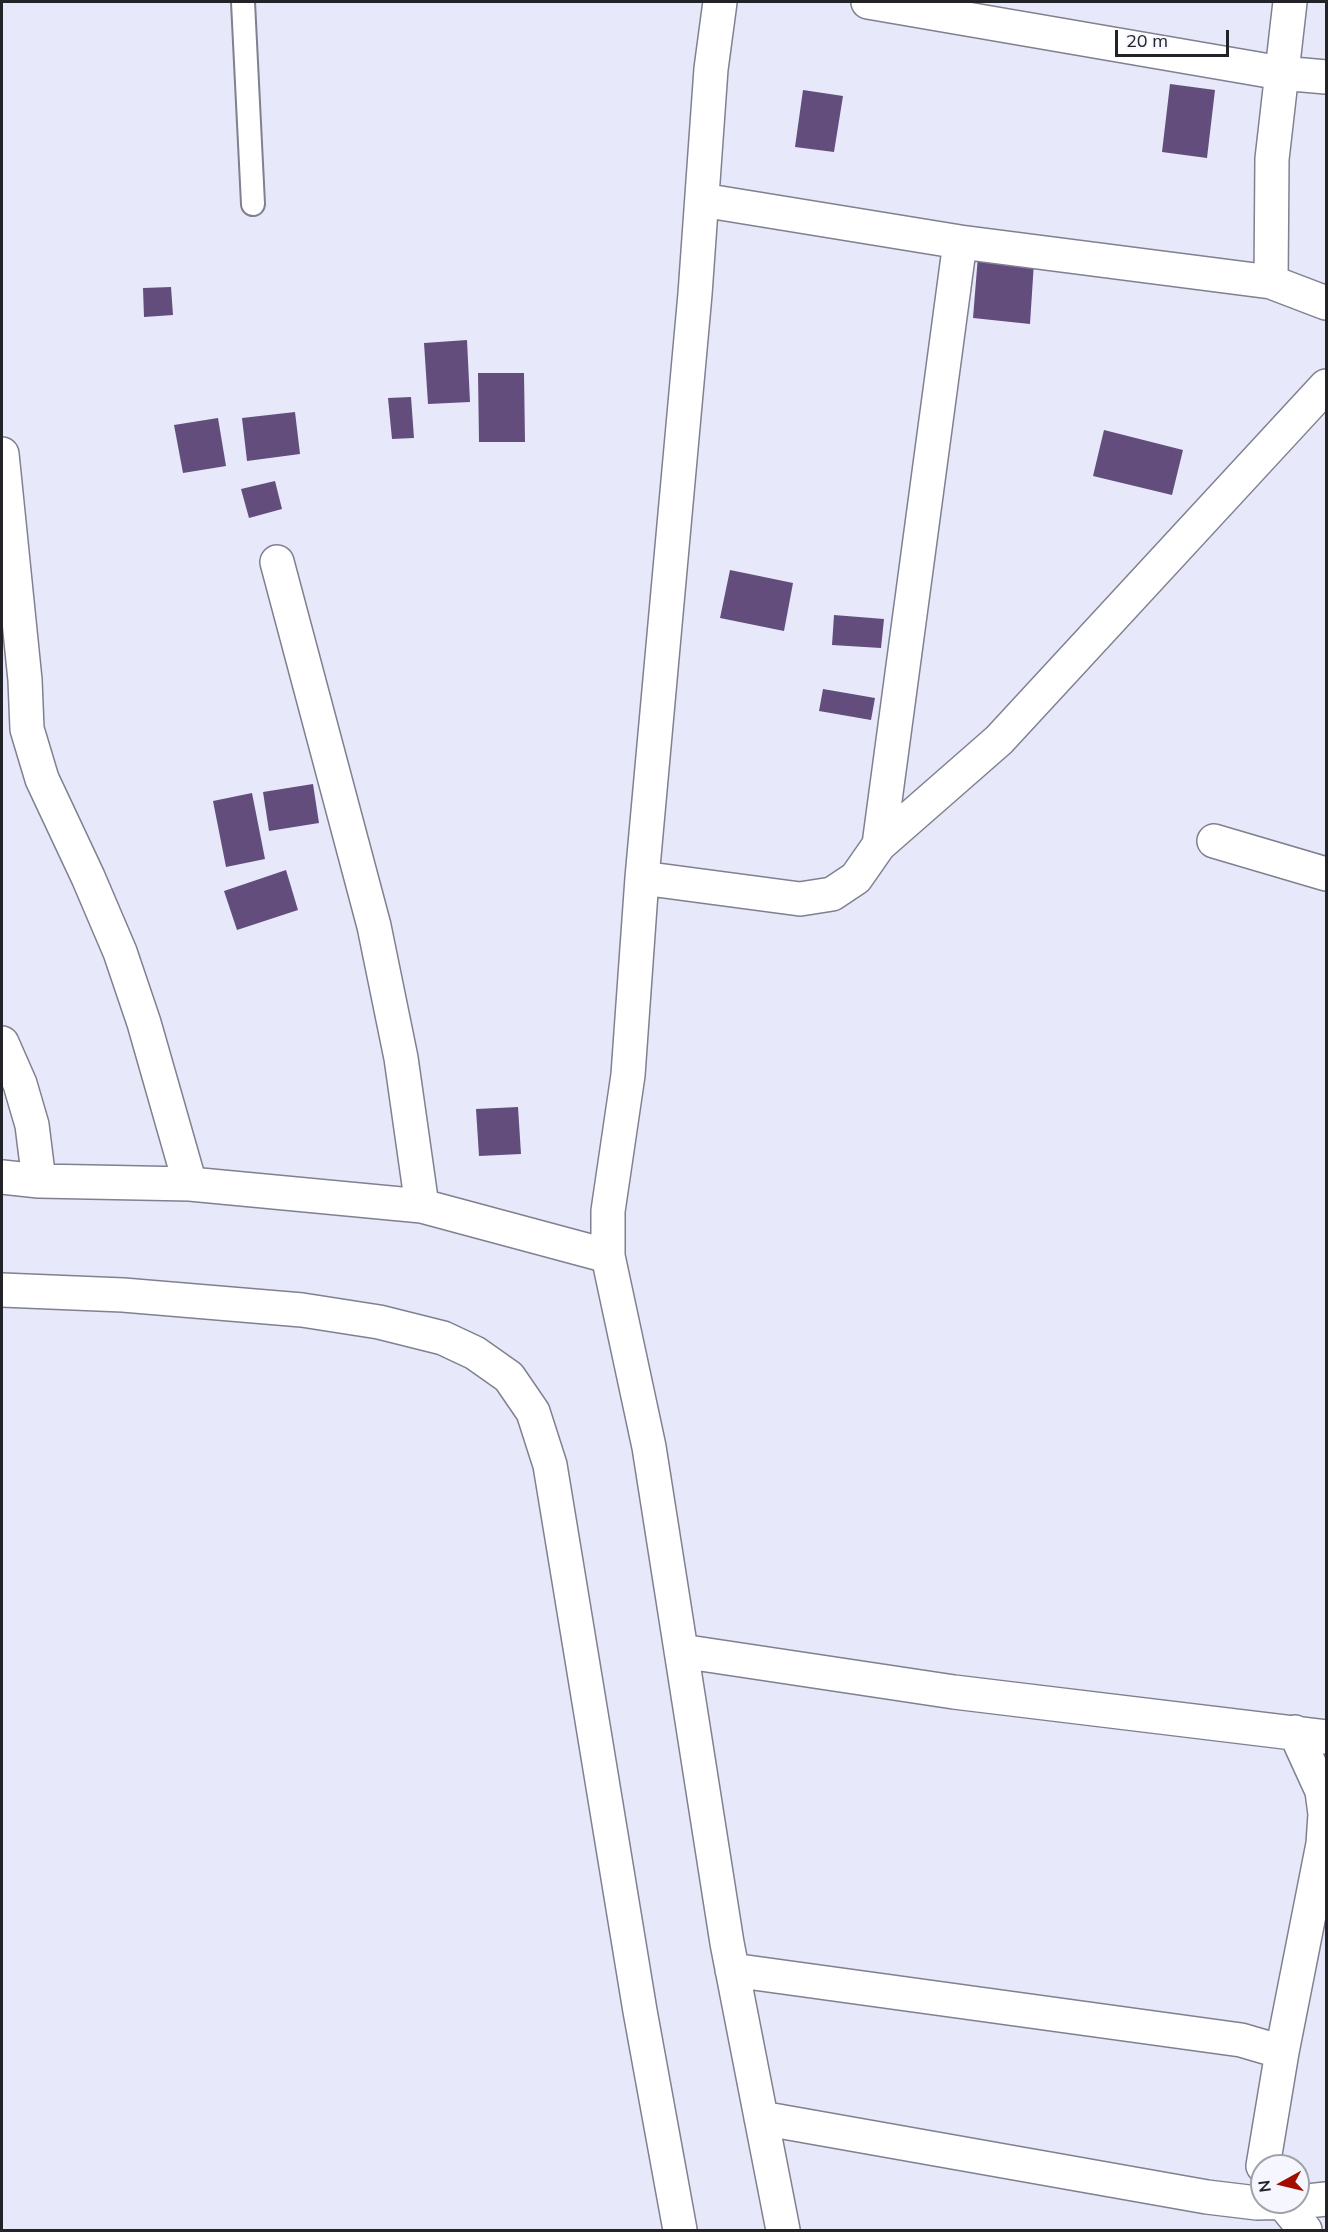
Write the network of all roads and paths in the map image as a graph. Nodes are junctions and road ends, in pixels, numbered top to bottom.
1 (243, 2) edge
2 (720, 2) edge
3 (868, 2) edge
4 (1290, 2) edge
5 (1281, 73) junction
6 (1326, 77) edge
7 (702, 200) junction
8 (253, 204) dead end
9 (960, 242) junction
10 (1271, 282) junction
11 (1326, 303) edge
12 (1326, 386) edge
13 (2, 454) edge
14 (277, 562) dead end
15 (1214, 841) dead end
16 (879, 845) junction
17 (1326, 874) edge
18 (642, 878) junction
19 (2, 1043) edge
20 (2, 1177) edge
21 (39, 1181) junction
22 (190, 1184) junction
23 (422, 1206) junction
24 (608, 1256) junction
25 (2, 1290) edge
26 (681, 1651) junction
27 (1311, 1735) edge
28 (732, 1970) junction
29 (1282, 2052) junction
30 (761, 2118) junction
31 (1265, 2154) edge
32 (1326, 2199) edge
33 (1250, 2200) edge
34 (1310, 2200) edge
35 (1292, 2214) edge
36 (680, 2230) edge
37 (783, 2230) edge
38 (1305, 2230) edge

1 - 8 lane
2 - 7 street
3 - 5 street
4 - 5 street
5 - 6 street
5 - 10 street
7 - 9 street
7 - 18 street
9 - 10 street
9 - 16 street
10 - 11 street
12 - 16 street
13 - 22 street
14 - 23 street
15 - 17 street
16 - 18 street
18 - 24 street
19 - 21 street
20 - 21 street
21 - 22 street
22 - 23 street
23 - 24 street
24 - 26 street
25 - 36 street
26 - 27 street
26 - 28 street
27 - 29 street
28 - 29 street
28 - 30 street
29 - 31 street
30 - 33 street
30 - 37 street
32 - 34 street
35 - 38 street

